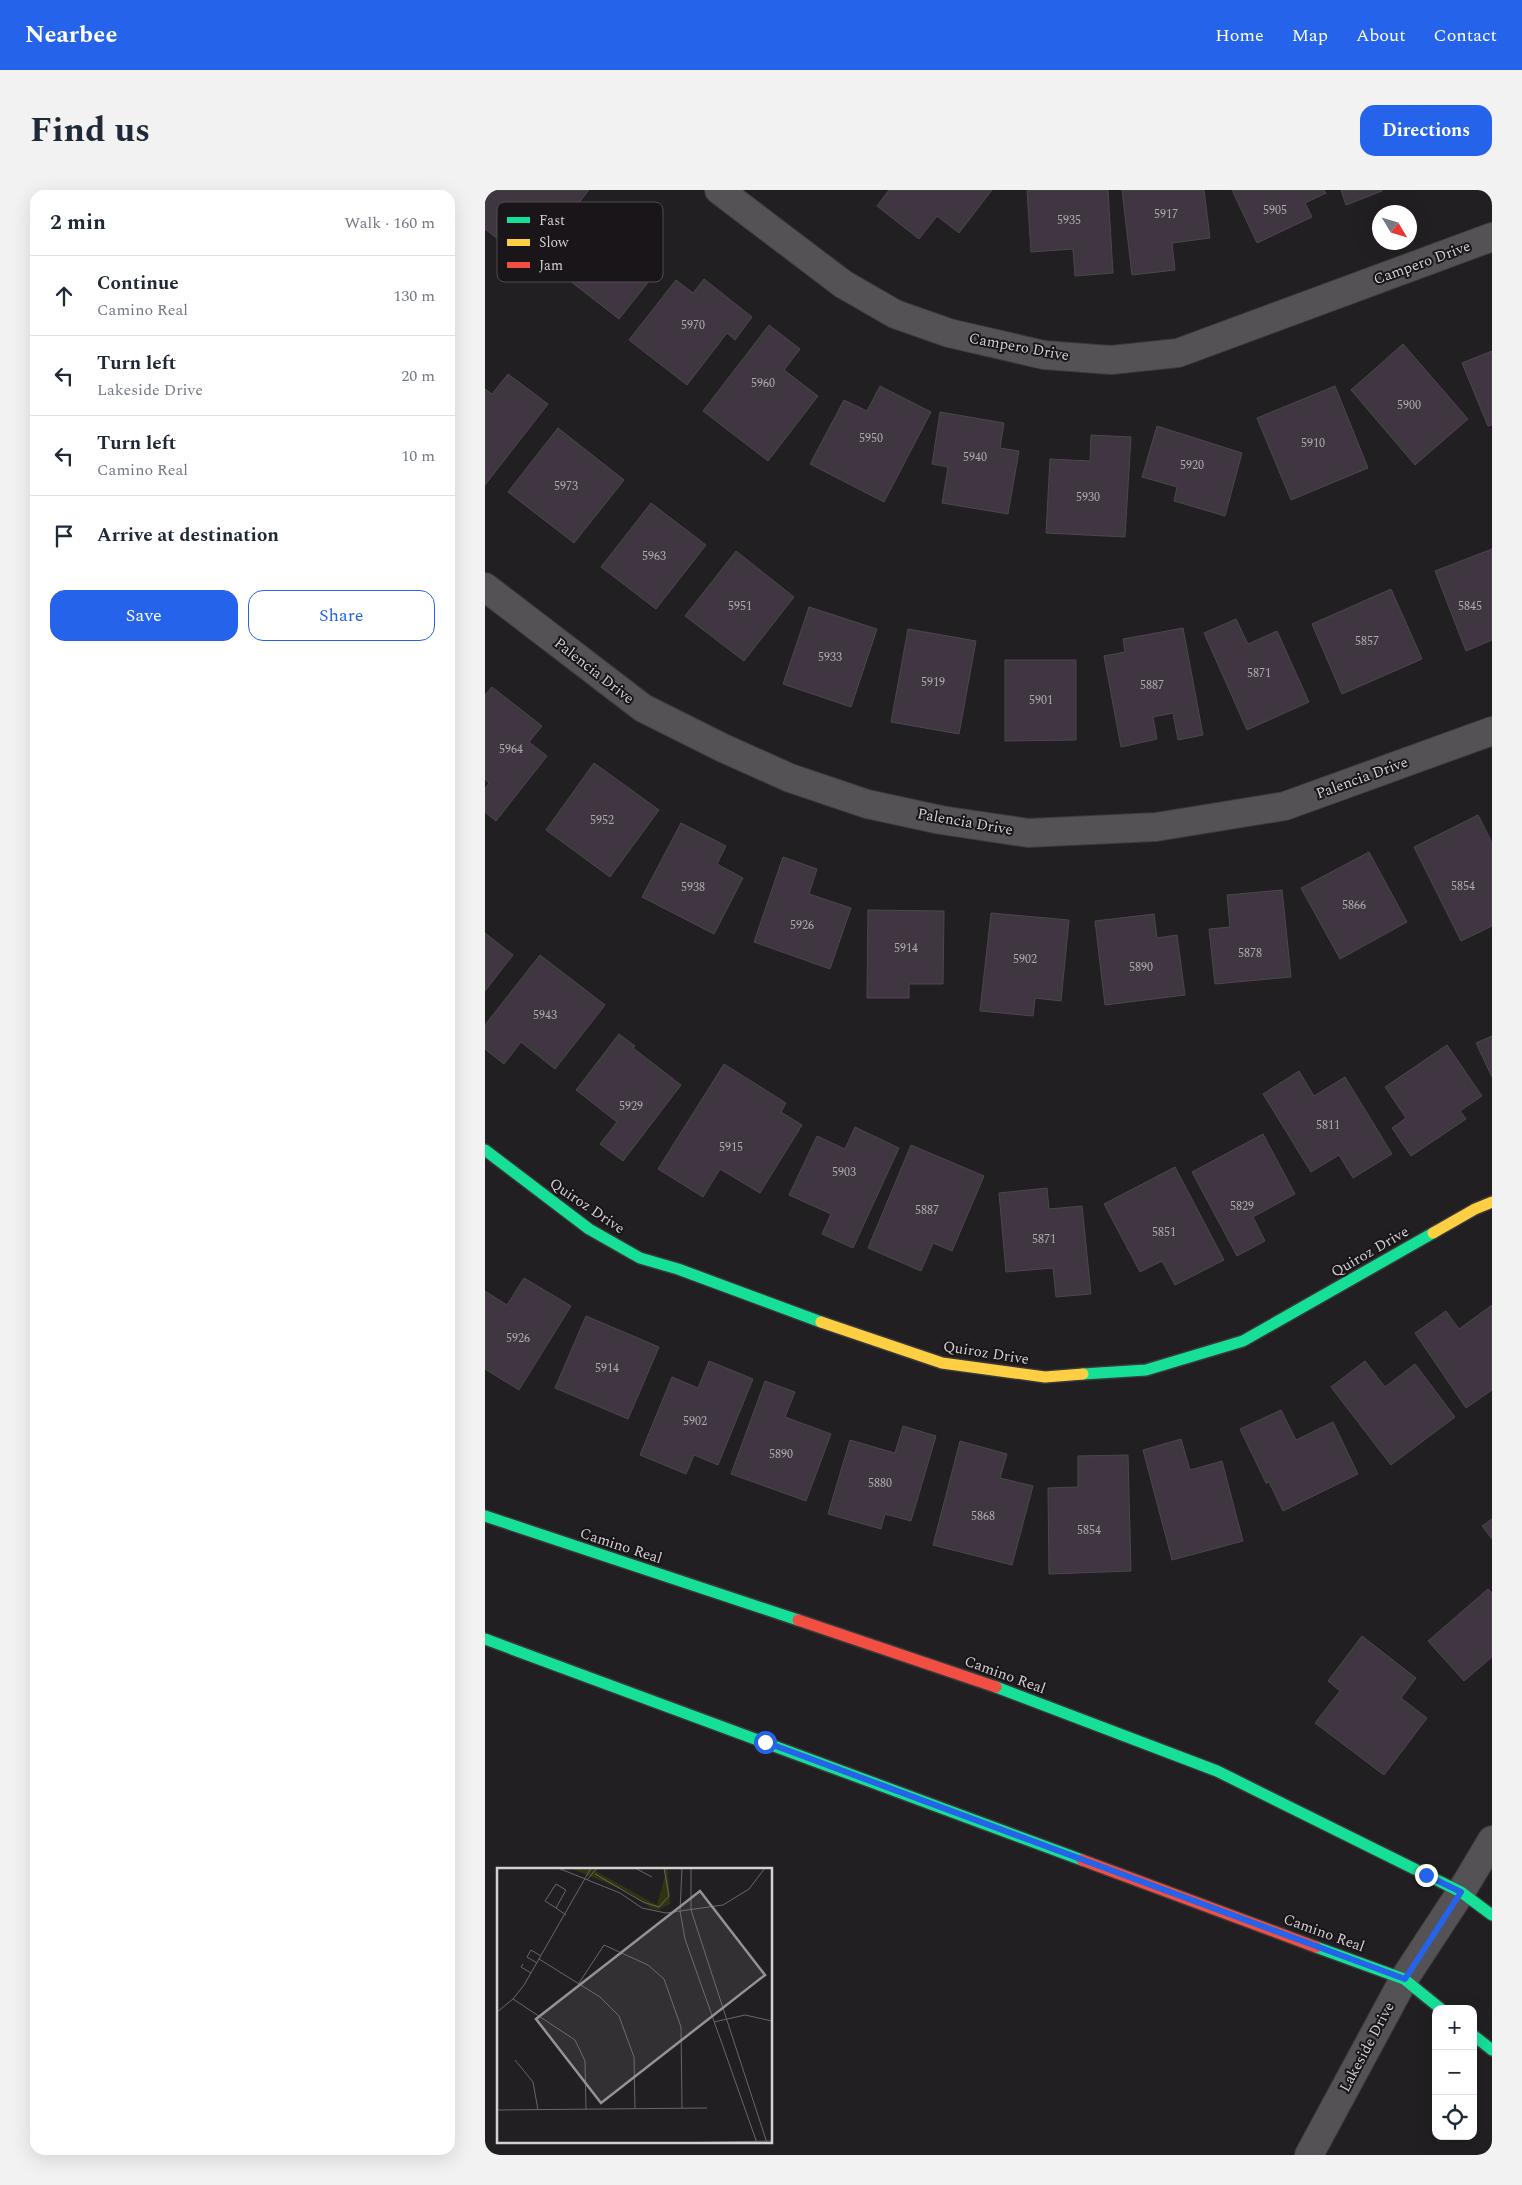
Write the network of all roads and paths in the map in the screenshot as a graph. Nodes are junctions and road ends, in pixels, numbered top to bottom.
1 (719, 190) edge
2 (1492, 237) edge
3 (485, 586) edge
4 (1492, 731) edge
5 (485, 1150) edge
6 (1492, 1202) edge
7 (485, 1516) edge
8 (485, 1639) edge
9 (1492, 1840) edge
10 (1461, 1892) junction
11 (1492, 1915) edge
12 (1405, 1979) junction
13 (1436, 2005) edge
14 (1477, 2037) edge
15 (1492, 2050) edge
16 (1309, 2155) edge

1 - 2 street, Campero Drive
3 - 4 street, Palencia Drive
5 - 6 main road, Quiroz Drive
7 - 10 main road, Camino Real
8 - 12 main road, Camino Real
9 - 10 street, Lakeside Drive
10 - 11 main road, Camino Real
10 - 12 street, Lakeside Drive
12 - 13 main road, Camino Real
12 - 16 street, Lakeside Drive
14 - 15 main road

